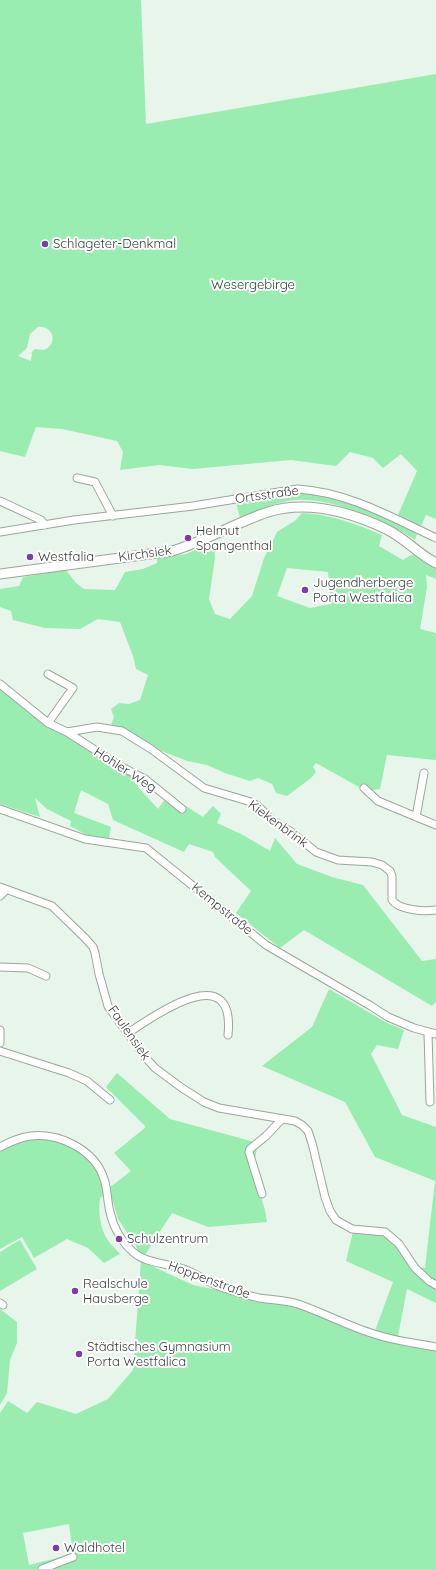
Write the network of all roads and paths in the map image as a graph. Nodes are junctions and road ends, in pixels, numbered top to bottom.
1 (77, 478) dead end
2 (0, 501) edge
3 (113, 516) junction
4 (45, 525) junction
5 (0, 532) edge
6 (436, 538) edge
7 (436, 563) edge
8 (0, 574) edge
9 (48, 674) dead end
10 (0, 684) edge
11 (48, 722) junction
12 (67, 732) junction
13 (424, 773) dead end
14 (364, 788) dead end
15 (0, 809) edge
16 (182, 809) dead end
17 (416, 817) junction
18 (436, 825) edge
19 (3, 888) edge
20 (0, 896) edge
21 (436, 910) edge
22 (0, 967) edge
23 (46, 976) dead end
24 (0, 1030) edge
25 (128, 1033) junction
26 (428, 1033) junction
27 (436, 1034) edge
28 (228, 1035) dead end
29 (0, 1043) edge
30 (0, 1051) edge
31 (110, 1100) dead end
32 (430, 1102) dead end
33 (282, 1119) junction
34 (0, 1146) edge
35 (262, 1194) dead end
36 (436, 1285) edge
37 (436, 1347) edge
38 (73, 1557) dead end
39 (42, 1569) edge

1 - 3 street
2 - 4 street
3 - 4 street, Ortsstraße
3 - 6 street, Ortsstraße
4 - 5 street, Ortsstraße
7 - 8 main road, Kirchsiek
9 - 11 street
10 - 11 street
11 - 12 street
12 - 16 street, Hohler Weg
12 - 21 street, Kiekenbrink
13 - 17 street
14 - 17 street
15 - 26 street, Kempstraße
17 - 18 street
19 - 20 street
19 - 25 street, Faulensiek
22 - 23 street
24 - 29 street
25 - 28 street
25 - 33 street, Faulensiek
26 - 27 street, Kempstraße
26 - 32 street
30 - 31 street
33 - 35 street
33 - 36 street, Faulensiek
34 - 37 street, Hoppenstraße
38 - 39 street

